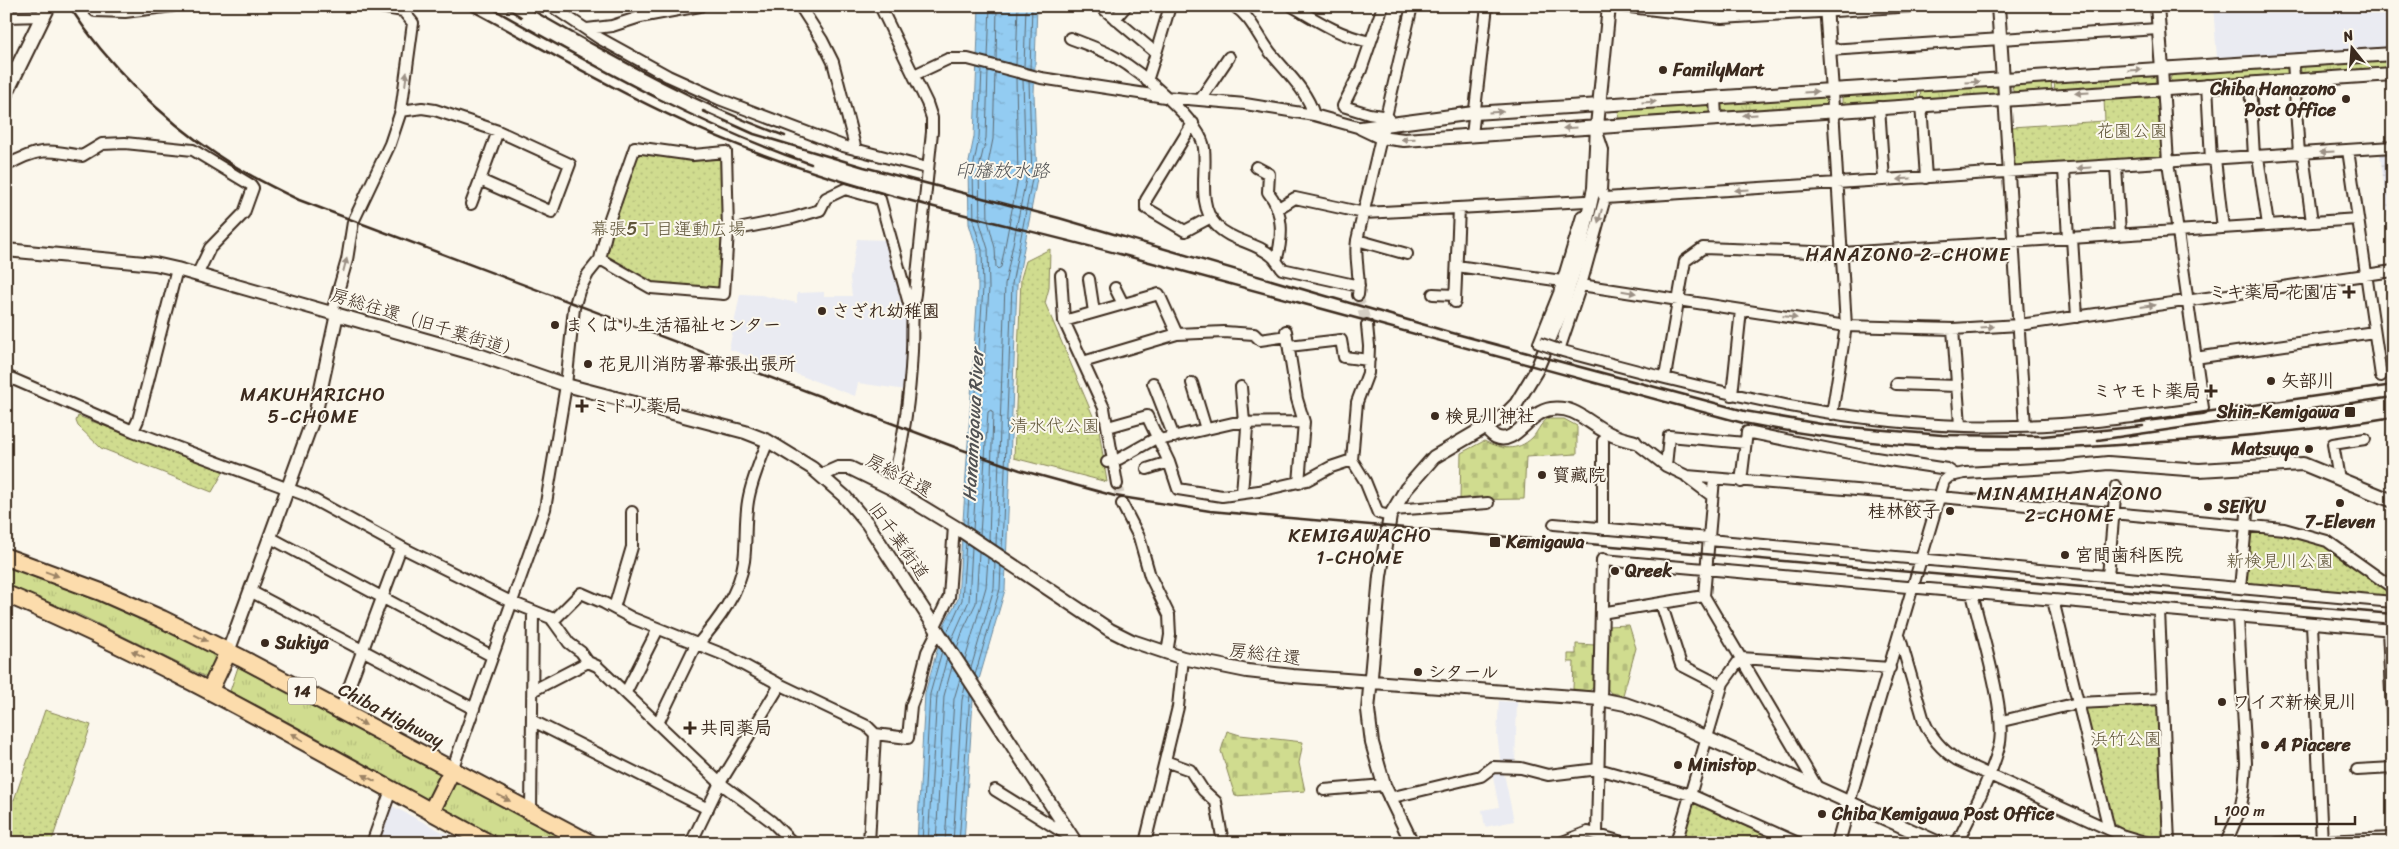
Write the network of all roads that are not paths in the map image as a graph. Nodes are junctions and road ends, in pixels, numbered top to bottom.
1 (91, 6) edge
2 (173, 6) edge
3 (375, 6) edge
4 (551, 6) edge
5 (700, 6) edge
6 (800, 6) edge
7 (880, 6) edge
8 (1100, 6) edge
9 (1126, 6) edge
10 (1170, 6) edge
11 (1234, 6) edge
12 (1292, 6) edge
13 (1383, 6) edge
14 (1412, 6) edge
15 (1487, 6) edge
16 (1609, 6) edge
17 (1622, 6) edge
18 (1722, 6) edge
19 (1914, 6) edge
20 (1998, 6) edge
21 (2157, 6) edge
22 (1884, 7) edge
23 (663, 9) edge
24 (1826, 9) edge
25 (1694, 10) edge
26 (45, 11) edge
27 (6, 17) edge
28 (1722, 18) junction
29 (1115, 19) junction
30 (587, 29) junction
31 (2158, 29) junction
32 (1070, 38) dead end
33 (2000, 39) junction
34 (1370, 42) junction
35 (1829, 50) junction
36 (1156, 53) junction
37 (2393, 54) edge
38 (1230, 57) dead end
39 (2293, 61) junction
40 (2162, 69) junction
41 (2393, 74) edge
42 (914, 75) junction
43 (2003, 80) junction
44 (2295, 80) junction
45 (1147, 81) junction
46 (2250, 83) junction
47 (2207, 85) junction
48 (2162, 88) junction
49 (1832, 91) junction
50 (6, 92) edge
51 (1166, 97) junction
52 (1715, 98) junction
53 (2004, 99) junction
54 (1200, 100) junction
55 (1921, 104) junction
56 (1600, 105) junction
57 (1879, 107) junction
58 (1833, 110) junction
59 (401, 111) junction
60 (1474, 113) junction
61 (1314, 115) junction
62 (1716, 118) junction
63 (1386, 120) junction
64 (1193, 124) junction
65 (1360, 128) junction
66 (1597, 130) junction
67 (498, 131) junction
68 (1472, 135) junction
69 (1380, 137) junction
70 (2393, 147) edge
71 (856, 150) junction
72 (2348, 150) junction
73 (2301, 154) junction
74 (2256, 157) junction
75 (2213, 160) junction
76 (2168, 162) junction
77 (6, 166) edge
78 (2116, 166) junction
79 (923, 167) dead end
80 (1256, 167) dead end
81 (2064, 169) junction
82 (2010, 172) junction
83 (1926, 178) junction
84 (480, 180) junction
85 (1884, 180) junction
86 (1838, 184) junction
87 (1605, 198) junction
88 (1586, 201) junction
89 (471, 204) dead end
90 (1459, 208) junction
91 (1277, 209) junction
92 (1364, 213) junction
93 (1211, 217) junction
94 (2358, 219) junction
95 (2312, 222) junction
96 (2268, 225) junction
97 (2223, 228) junction
98 (728, 231) junction
99 (2177, 231) junction
100 (2120, 234) junction
101 (2070, 238) junction
102 (1358, 240) junction
103 (2014, 242) junction
104 (6, 250) edge
105 (1842, 253) junction
106 (1407, 254) dead end
107 (600, 259) junction
108 (1276, 261) junction
109 (1457, 266) junction
110 (177, 270) junction
111 (2393, 271) edge
112 (197, 275) junction
113 (2366, 275) junction
114 (1061, 276) dead end
115 (1089, 279) dead end
116 (1562, 281) junction
117 (1581, 285) junction
118 (1115, 288) dead end
119 (1433, 294) dead end
120 (1678, 300) junction
121 (2187, 301) junction
122 (1123, 304) junction
123 (1741, 310) junction
124 (911, 312) junction
125 (1094, 312) junction
126 (334, 313) junction
127 (2077, 317) junction
128 (1064, 322) junction
129 (1367, 325) tunnel mouth
130 (2019, 325) junction
131 (1846, 326) junction
132 (1953, 329) junction
133 (2374, 332) junction
134 (1176, 334) junction
135 (1287, 337) junction
136 (1559, 350) junction
137 (2195, 358) junction
138 (1369, 360) junction
139 (1083, 362) junction
140 (6, 376) edge
141 (2381, 376) dead end
142 (1665, 377) junction
143 (1153, 383) dead end
144 (1192, 383) dead end
145 (1896, 384) dead end
146 (566, 385) junction
147 (1957, 386) junction
148 (1241, 387) dead end
149 (1732, 395) junction
150 (1832, 414) junction
151 (1244, 422) junction
152 (1304, 422) junction
153 (1960, 425) junction
154 (2025, 426) junction
155 (1108, 427) junction
156 (1485, 427) junction
157 (1206, 429) junction
158 (133, 431) junction
159 (1174, 437) junction
160 (1158, 439) junction
161 (2364, 439) dead end
162 (768, 441) junction
163 (1604, 441) dead end
164 (1636, 442) joint
165 (1745, 442) junction
166 (1352, 460) junction
167 (1110, 462) junction
168 (1169, 462) junction
169 (1666, 466) junction
170 (2069, 467) joint
171 (1147, 469) dead end
172 (1956, 474) junction
173 (822, 476) junction
174 (1687, 476) junction
175 (1714, 479) junction
176 (2339, 479) junction
177 (1741, 482) junction
178 (1299, 483) junction
179 (1117, 484) tunnel mouth
180 (2116, 486) dead end
181 (288, 487) junction
182 (891, 488) junction
183 (1242, 493) junction
184 (1712, 496) junction
185 (1940, 497) junction
186 (2393, 500) edge
187 (1488, 503) dead end
188 (1122, 504) tunnel mouth
189 (2248, 504) dead end
190 (632, 512) dead end
191 (1391, 513) junction
192 (2113, 513) junction
193 (1554, 524) dead end
194 (2246, 526) junction
195 (956, 527) junction
196 (1603, 528) junction
197 (271, 538) junction
198 (1709, 539) junction
199 (401, 547) junction
200 (6, 557) edge
201 (1922, 559) junction
202 (1603, 560) joint
203 (1706, 570) junction
204 (2108, 576) junction
205 (1913, 588) junction
206 (2240, 588) junction
207 (2393, 588) edge
208 (252, 592) junction
209 (1972, 593) junction
210 (6, 594) edge
211 (1704, 596) junction
212 (382, 598) junction
213 (2052, 600) junction
214 (511, 602) junction
215 (2393, 602) edge
216 (1661, 603) junction
217 (614, 608) junction
218 (2159, 610) junction
219 (533, 611) junction
220 (1602, 614) junction
221 (2238, 618) junction
222 (553, 621) junction
223 (2312, 624) junction
224 (658, 629) junction
225 (938, 630) junction
226 (2390, 630) edge
227 (1900, 637) junction
228 (697, 644) junction
229 (362, 650) junction
230 (228, 652) junction
231 (1167, 652) junction
232 (492, 656) junction
233 (1183, 658) junction
234 (1741, 658) junction
235 (588, 662) junction
236 (1890, 668) junction
237 (1370, 681) junction
238 (780, 684) junction
239 (1722, 686) junction
240 (210, 690) junction
241 (534, 690) junction
242 (626, 692) junction
243 (1600, 699) junction
244 (2163, 699) junction
245 (2078, 703) junction
246 (474, 709) junction
247 (340, 711) junction
248 (533, 721) junction
249 (2002, 721) junction
250 (658, 723) junction
251 (875, 734) junction
252 (2393, 735) edge
253 (1707, 738) junction
254 (1165, 761) junction
255 (2393, 768) edge
256 (452, 770) junction
257 (1598, 770) junction
258 (2357, 770) dead end
259 (1990, 773) junction
260 (720, 784) junction
261 (1384, 785) junction
262 (1817, 787) junction
263 (391, 790) junction
264 (995, 790) dead end
265 (1324, 790) dead end
266 (1691, 795) junction
267 (1389, 798) junction
268 (1849, 803) junction
269 (708, 809) junction
270 (431, 812) junction
271 (531, 812) junction
272 (2108, 829) junction
273 (1597, 834) junction
274 (2393, 838) edge
275 (1074, 841) edge
276 (2322, 842) edge
277 (372, 843) edge
278 (489, 843) edge
279 (590, 843) edge
280 (691, 843) edge
281 (793, 843) edge
282 (869, 843) edge
283 (1145, 843) edge
284 (1224, 843) edge
285 (1412, 843) edge
286 (1560, 843) edge
287 (1625, 843) edge
288 (1676, 843) edge
289 (1798, 843) edge
290 (1838, 843) edge
291 (1939, 843) edge
292 (1957, 843) edge
293 (2148, 843) edge
294 (2169, 843) edge
295 (2226, 843) edge
296 (2277, 843) edge

1 - 2 street
59 -> 3 street
4 - 30 street
5 - 23 street
6 - 71 street
7 - 42 street
8 - 29 street
9 - 29 street
10 - 36 street
11 - 61 street
12 - 34 street
13 - 34 street
14 - 63 street
15 - 60 street
16 - 56 street
17 - 25 street
18 - 28 street
19 - 22 street
20 - 33 street
21 - 31 street
22 - 24 street
23 - 30 street
24 - 28 street
24 - 35 street
25 - 28 street
26 - 27 street
26 - 50 main road
29 - 36 street
30 - 71 street
31 - 33 street
31 - 40 street
32 - 45 street
33 - 35 street
33 - 43 street
34 - 63 street
35 - 49 street
36 - 45 street
37 - 39 street
38 - 54 street
39 - 40 street
39 - 44 street
43 -> 40 street
40 - 48 street
41 - 44 street
42 - 51 street
42 - 124 street
49 -> 43 street
43 - 53 street
44 - 46 street
44 - 73 street
45 - 51 street
46 - 47 street
46 - 74 street
47 - 48 street
47 - 75 street
48 -> 53 street
48 - 76 street
52 -> 49 street
49 - 58 street
51 - 54 street
51 - 64 street
56 -> 52 street
52 - 62 street
53 - 55 street
53 - 82 street
54 - 61 street
55 - 57 street
55 - 83 street
60 -> 56 street
56 - 66 street
57 - 58 street
57 - 85 street
58 -> 62 street
58 - 86 street
59 - 67 street
126 -> 59 street
60 - 63 street
60 - 68 street
61 - 65 street
62 - 66 street
63 - 65 street
63 - 69 street
64 - 93 street
64 - 93 street
65 - 69 street
66 -> 68 street
66 - 87 street
66 - 88 street
66 - 156 street
67 - 84 street
67 - 84 street
68 -> 69 street
69 - 92 street
70 - 72 street
71 - 79 street
72 -> 73 street
72 - 94 street
73 - 74 street
73 - 95 street
74 - 75 street
74 - 96 street
75 - 76 street
75 - 97 street
76 - 78 street
76 - 99 street
77 - 112 street
78 -> 81 street
78 - 100 street
80 - 91 street
81 - 82 street
81 - 101 street
82 - 83 street
82 - 103 street
83 -> 85 street
84 - 89 street
85 - 86 street
86 -> 87 street
86 - 105 street
87 -> 117 street
88 - 90 street
88 - 116 street
90 - 92 street
90 - 109 street
91 - 92 street
91 - 108 street
92 - 102 street
93 - 108 street
94 - 95 street
94 - 113 street
95 - 96 street
96 - 97 street
97 - 99 street
98 - 107 street
98 - 107 street
98 - 124 street
99 - 100 street
99 - 121 street
100 - 101 street
101 - 103 street
101 - 127 street
102 - 106 street
102 - 108 street
103 - 105 street
103 - 130 street
104 - 110 street, 房総往還（旧千葉街道）
105 - 120 street
105 - 131 street
107 - 146 street
109 - 116 street
109 - 119 street
110 - 112 street, 房総往還（旧千葉街道）
110 - 158 street
111 - 113 street
112 - 126 street, 房総往還（旧千葉街道）
113 - 121 street
113 - 133 street
114 - 128 street
115 - 125 street
116 - 136 street, bridge
117 -> 120 street
117 - 136 street
118 - 122 street
120 - 123 street
120 - 142 street
127 -> 121 street
121 - 137 street
122 - 125 street
122 - 134 street
123 -> 131 street
123 - 149 street
124 - 182 street
125 - 128 street
126 - 146 street, 房総往還（旧千葉街道）
126 - 181 street
127 - 130 street
128 - 139 street
129 - 138 street
132 -> 130 street
130 - 154 street
131 - 132 street
131 - 150 street
132 - 147 street
133 - 137 street
133 - 141 street
134 - 135 street
134 - 139 street
135 - 138 street
135 - 152 street
136 - 142 street
137 - 154 street
138 - 166 street
139 - 155 street
140 - 158 street
142 - 149 street
143 - 159 street
144 - 157 street
145 - 147 street
146 - 162 street, 房総往還（旧千葉街道）
146 - 214 street
147 - 153 street
148 - 151 street
149 - 150 street
150 - 153 street
151 - 152 street
151 - 157 street
151 - 183 street
152 - 178 street
153 - 154 street
155 - 160 street
155 - 167 street
156 - 164 street
156 - 191 street
157 - 159 street
158 - 181 street
159 - 160 street
160 - 167 street
160 - 168 street
161 - 176 street
162 - 173 street, 房総往還（旧千葉街道）
162 - 228 street
163 - 196 street
164 - 169 street
165 - 169 street
165 - 172 street
165 - 177 street
166 - 178 street
166 - 191 street
167 - 179 street
168 - 171 street
168 - 183 street
169 - 174 street
170 - 172 street
170 - 176 street
172 - 185 street
173 - 182 street, 房総往還
173 - 225 street, 旧千葉街道
174 - 175 street
174 - 184 street
175 - 177 street
175 - 184 street
176 - 186 street
177 - 185 street
178 - 183 street
180 - 192 street
181 - 197 street
181 - 199 street
182 - 195 street, 房総往還
184 - 198 street
185 - 192 street
185 - 201 street
187 - 191 street
188 - 231 street
189 - 194 street
190 - 217 street
191 - 237 street
192 - 194 street
192 - 204 street
193 - 196 street
194 - 206 street
194 - 207 street
195 - 225 street
195 - 231 street, 房総往還
196 - 198 street
197 - 208 street
197 - 212 street
198 - 201 street
198 - 203 street
199 - 212 street
199 - 214 street
200 -> 230 highway, Chiba Highway / 14
201 - 204 street
201 - 205 street
202 - 203 street
202 - 220 street
203 - 205 street
203 - 211 street
204 - 206 street
205 - 209 street
205 - 227 street
206 - 215 street
208 - 229 street
208 - 230 street
209 - 213 street
209 - 249 street
240 -> 210 highway, 14
211 - 216 street
211 - 234 street
212 - 229 street
212 - 232 street
213 - 218 street
213 - 245 street
214 - 219 street
214 - 232 street
216 - 220 street
216 - 239 street
217 - 222 street
217 - 224 street
218 - 221 street
218 - 244 street
219 - 222 street
219 - 241 street
220 - 243 street
221 - 223 street
221 - 295 street
222 - 235 street
223 - 226 street
223 - 276 street
224 - 228 street
224 - 242 street
225 - 251 street
225 - 275 street, 旧千葉街道
226 - 252 street
227 - 236 street
227 - 259 street
228 - 238 street
228 - 250 street
229 - 246 street
229 - 247 street
230 - 240 highway
230 - 247 highway, Chiba Highway / 14
231 - 233 street, 房総往還
232 - 246 street
233 - 237 street, 房総往還
233 - 254 street
234 - 236 street
234 - 239 street
234 - 262 street
235 - 241 street
235 - 242 street
236 - 268 street
237 - 243 street, 房総往還
237 - 261 street
238 - 251 street
238 - 260 street
239 - 253 street
263 -> 240 highway, 14
241 - 248 street
242 - 250 street
243 - 253 street, 房総往還
243 - 257 street
244 - 245 street
244 - 294 street
245 - 249 street
245 - 272 street
246 - 256 street
247 -> 256 highway, Chiba Highway / 14
248 - 269 street
248 - 271 street
249 - 259 street
250 - 260 street
251 - 282 street
253 - 262 street, 房総往還
253 - 266 street
254 - 283 street
254 - 284 street
255 - 258 street
256 - 270 highway
256 -> 271 highway, Chiba Highway / 14
257 - 266 street
257 - 267 street
257 - 273 street
259 - 272 street
259 - 292 street
260 - 269 street
260 - 281 street
261 - 265 street
261 - 267 street
262 - 268 street, 房総往還
263 - 270 highway, 14
263 - 277 street
264 - 275 street
266 - 288 street
266 - 289 street
267 - 285 street
268 - 290 street
268 - 291 street, 房総往還
269 - 280 street
270 - 278 highway, 14
271 - 279 highway, Chiba Highway / 14
272 - 293 street
273 - 286 street
273 - 287 street
274 - 276 street
276 - 296 street

